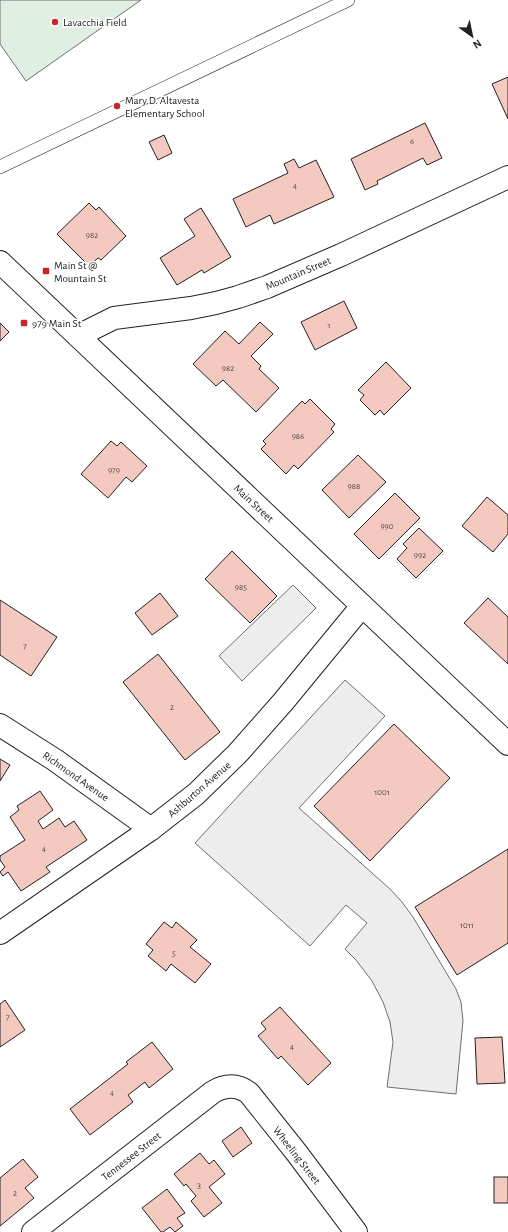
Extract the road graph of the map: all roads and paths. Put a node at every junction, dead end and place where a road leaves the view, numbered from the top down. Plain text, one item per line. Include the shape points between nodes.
1 (348, 0) edge
2 (0, 167) edge
3 (508, 177) edge
4 (0, 262) edge
5 (78, 336) junction
6 (362, 606) junction
7 (0, 725) edge
8 (508, 744) edge
9 (151, 829) junction
10 (0, 933) edge
11 (232, 1086) joint
12 (33, 1232) edge
13 (356, 1232) edge

1 - 2 lane
3 - 5 street, Mountain Street via 316,266 253,292 191,308 114,318
4 - 5 street, Main Street
5 - 6 street, Main Street
6 - 8 street, Main Street
6 - 9 street, Ashburton Avenue via 238,754 196,794
7 - 9 street, Richmond Avenue via 55,760
9 - 10 street, Ashburton Avenue
11 - 12 street, Tennessee Street via 213,1092
11 - 13 street, Wheeling Street via 249,1093

